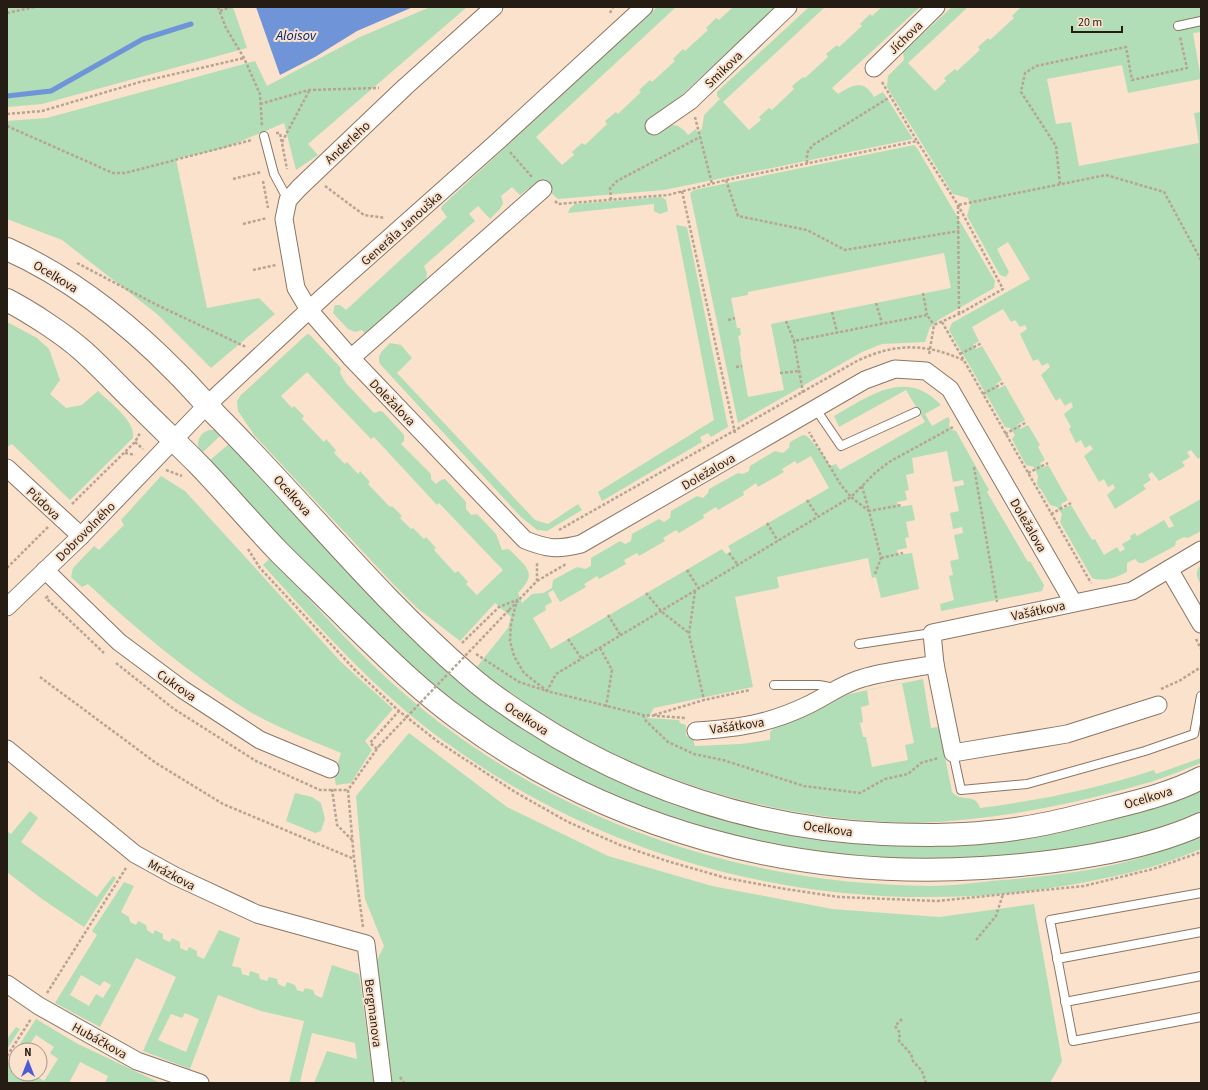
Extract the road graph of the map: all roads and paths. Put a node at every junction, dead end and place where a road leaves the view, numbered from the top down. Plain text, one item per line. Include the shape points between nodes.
1 (34, 7) edge
2 (218, 7) edge
3 (231, 7) edge
4 (494, 7) edge
5 (613, 7) edge
6 (644, 7) edge
7 (788, 7) edge
8 (936, 7) edge
9 (220, 11) junction
10 (7, 13) edge
11 (606, 17) dead end
12 (1201, 21) edge
13 (1178, 26) joint
14 (244, 58) junction
15 (874, 68) dead end
16 (405, 87) junction
17 (309, 90) junction
18 (690, 101) junction
19 (260, 104) junction
20 (7, 114) edge
21 (7, 126) edge
22 (654, 126) dead end
23 (263, 134) junction
24 (700, 137) junction
25 (917, 141) junction
26 (510, 152) dead end
27 (807, 163) junction
28 (261, 172) dead end
29 (233, 179) dead end
30 (726, 180) junction
31 (712, 184) junction
32 (1060, 184) junction
33 (324, 185) dead end
34 (542, 189) junction
35 (682, 191) junction
36 (293, 194) junction
37 (611, 200) junction
38 (958, 205) junction
39 (391, 213) dead end
40 (270, 217) dead end
41 (385, 218) junction
42 (380, 223) dead end
43 (243, 224) dead end
44 (959, 231) junction
45 (7, 249) edge
46 (1201, 260) edge
47 (76, 263) dead end
48 (280, 264) dead end
49 (253, 270) dead end
50 (923, 293) dead end
51 (7, 300) edge
52 (876, 303) dead end
53 (309, 310) junction
54 (832, 312) dead end
55 (959, 314) junction
56 (927, 315) junction
57 (735, 318) dead end
58 (728, 320) dead end
59 (786, 321) dead end
60 (942, 322) junction
61 (882, 324) junction
62 (934, 325) junction
63 (838, 332) junction
64 (794, 341) junction
65 (982, 343) dead end
66 (249, 348) dead end
67 (930, 349) junction
68 (960, 354) junction
69 (351, 358) junction
70 (963, 360) junction
71 (742, 366) dead end
72 (736, 367) dead end
73 (799, 371) junction
74 (926, 371) junction
75 (780, 373) dead end
76 (1004, 382) dead end
77 (803, 392) junction
78 (982, 394) junction
79 (207, 405) junction
80 (916, 412) dead end
81 (815, 413) junction
82 (1028, 422) dead end
83 (957, 425) dead end
84 (141, 432) dead end
85 (735, 432) junction
86 (1005, 434) junction
87 (167, 445) junction
88 (124, 453) dead end
89 (739, 453) junction
90 (974, 463) dead end
91 (1048, 463) dead end
92 (7, 468) edge
93 (161, 472) dead end
94 (1028, 473) junction
95 (185, 478) dead end
96 (862, 486) junction
97 (851, 497) junction
98 (807, 500) dead end
99 (1071, 503) dead end
100 (902, 505) dead end
101 (869, 511) junction
102 (1051, 514) junction
103 (818, 517) junction
104 (767, 523) dead end
105 (554, 533) dead end
106 (81, 536) junction
107 (778, 541) junction
108 (538, 545) junction
109 (1201, 550) edge
110 (729, 553) dead end
111 (903, 553) dead end
112 (881, 558) junction
113 (571, 561) dead end
114 (738, 565) junction
115 (1169, 569) junction
116 (45, 570) junction
117 (687, 570) dead end
118 (875, 574) dead end
119 (537, 581) junction
120 (699, 589) junction
121 (695, 591) junction
122 (646, 593) dead end
123 (1070, 596) junction
124 (517, 600) junction
125 (7, 608) edge
126 (662, 612) junction
127 (608, 615) dead end
128 (1000, 618) junction
129 (1197, 630) edge
130 (932, 633) junction
131 (689, 634) junction
132 (621, 636) junction
133 (568, 639) dead end
134 (461, 644) dead end
135 (859, 644) dead end
136 (600, 648) junction
137 (1201, 649) edge
138 (582, 659) junction
139 (935, 664) junction
140 (1201, 668) edge
141 (40, 677) dead end
142 (774, 685) dead end
143 (838, 688) junction
144 (750, 690) dead end
145 (546, 691) junction
146 (1201, 696) edge
147 (1158, 697) joint
148 (704, 700) junction
149 (606, 707) junction
150 (399, 711) dead end
151 (643, 716) junction
152 (651, 716) junction
153 (693, 724) joint
154 (7, 750) edge
155 (377, 750) junction
156 (953, 753) junction
157 (330, 769) joint
158 (1201, 778) edge
159 (1201, 824) edge
160 (352, 841) junction
161 (135, 854) junction
162 (354, 859) junction
163 (1201, 893) edge
164 (1003, 894) dead end
165 (1201, 932) edge
166 (976, 940) dead end
167 (366, 944) junction
168 (1057, 959) junction
169 (1201, 976) edge
170 (7, 984) edge
171 (1065, 1002) junction
172 (39, 1006) junction
173 (1201, 1017) edge
174 (902, 1019) dead end
175 (7, 1056) edge
176 (200, 1083) edge
177 (383, 1083) edge
178 (926, 1083) edge

1 - 10 path
2 - 9 path
3 - 9 path
4 - 16 street, Anderleho
5 - 11 path via 612,12
6 - 53 street, Generála Janouška
7 - 18 street, Smikova
8 - 15 street, Jíchova
9 - 14 path via 226,28
12 - 13 lane
13 - 32 path via 1187,68 1132,80 1126,47 1036,66 1025,73 1021,92 1056,146
14 - 19 path via 260,94
14 - 20 path via 140,82 42,111
16 - 17 path
16 - 36 street, Anderleho
17 - 19 path
17 - 36 path via 282,142
18 - 22 street, Smikova
18 - 24 path
19 - 23 path
21 - 23 path via 104,170 119,173 225,148
23 - 36 lane via 274,174
24 - 31 path
24 - 37 path via 617,180 610,188
25 - 27 path
25 - 27 path via 890,97 813,145 807,153
25 - 38 path
26 - 34 path
27 - 30 path
28 - 29 path
30 - 31 path
30 - 44 path via 738,216 807,230 845,250
31 - 35 path
32 - 38 path
32 - 46 path via 1106,176 1164,192
33 - 41 path via 364,214
34 - 37 path via 558,204
34 - 69 street
35 - 37 path via 668,195
35 - 85 path
36 - 53 street via 284,219 296,288
38 - 44 path
38 - 55 path via 1003,289
39 - 41 path
40 - 43 path
41 - 42 path
44 - 55 path
45 - 79 street, Ocelkova via 75,286 122,322
47 - 66 path
48 - 49 path
50 - 56 path
51 - 87 street via 80,348
52 - 61 path
53 - 69 street, Doležalova
53 - 79 street, Generála Janouška
54 - 63 path
55 - 60 path
56 - 61 path
56 - 62 path
57 - 58 path
59 - 64 path
60 - 62 path
60 - 68 path
61 - 63 path
62 - 67 path
63 - 64 path
64 - 73 path
65 - 68 path
67 - 70 path
67 - 74 path
67 - 77 path via 906,347 876,352 857,360
68 - 70 path
69 - 108 street, Doležalova via 525,540
70 - 78 path
71 - 72 path
73 - 75 path
73 - 77 path
74 - 81 street, Doležalova via 895,369 865,380
74 - 123 street, Doležalova via 950,389
76 - 78 path
77 - 81 path
77 - 85 path
78 - 86 path
79 - 87 street, Generála Janouška
79 - 158 street, Ocelkova via 292,494 373,585 468,676 560,739 608,765 657,786 731,810 778,821 826,829 904,835 988,833 1054,823 1159,795
80 - 81 lane via 840,446
81 - 89 street, Doležalova
81 - 97 path via 806,428
82 - 86 path
83 - 96 path via 889,462
84 - 88 path
85 - 89 path
85 - 105 path
86 - 94 path
87 - 106 street, Dobrovolného
87 - 159 street via 421,689 459,719 541,772 647,820 766,855 852,868 894,871 948,871 1046,862 1120,849 1183,832
89 - 108 street, Doležalova via 581,544 560,550
90 - 128 path
91 - 94 path
92 - 106 street, Půdova
93 - 95 path via 164,469
94 - 102 path
96 - 97 path
96 - 101 path
97 - 101 path
97 - 103 path
98 - 103 path
99 - 102 path
100 - 101 path
101 - 112 path
102 - 123 path via 1092,584
103 - 107 path
104 - 107 path
106 - 116 street, Dobrovolného
107 - 114 path
108 - 119 path
109 - 115 street, Vašátkova
110 - 114 path
111 - 112 path
112 - 118 path
113 - 119 path
114 - 120 path
115 - 123 street, Vašátkova via 1132,591
115 - 129 street
116 - 125 street, Dobrovolného
116 - 157 street, Cukrova via 119,642 182,689 260,740
117 - 120 path
119 - 124 path
120 - 121 path
121 - 126 path
121 - 131 path
122 - 126 path
123 - 128 street, Vašátkova
124 - 134 path via 499,606
124 - 145 path via 510,640 514,656 524,672
124 - 155 path, bridge
126 - 131 path
126 - 132 path
127 - 132 path
128 - 130 street, Vašátkova
129 - 137 path
130 - 135 lane
130 - 139 street
131 - 148 path
132 - 136 path
133 - 138 path
136 - 138 path
136 - 149 path via 612,670
138 - 145 path via 556,674
139 - 143 street, Vašátkova via 862,678
139 - 156 street
140 - 147 path
141 - 162 path via 156,763 223,804
142 - 143 lane via 819,685
143 - 153 street, Vašátkova via 809,705 776,719 741,728
144 - 148 path
145 - 149 path
146 - 156 lane via 1194,734 1027,784 961,790
147 - 156 street via 1067,734
148 - 152 path
149 - 151 path
150 - 155 path via 370,743
151 - 152 path
151 - 156 path via 668,742 694,754 723,760 804,786 860,793 885,779 908,774 921,763
152 - 153 path
154 - 161 street, Mrázkova
155 - 160 path via 348,790
157 - 160 path via 337,825
160 - 162 path
161 - 167 street, Mrázkova via 188,883 257,914
161 - 172 path
162 - 167 path
163 - 168 lane via 1050,920
164 - 166 path via 996,916
165 - 168 lane
167 - 177 street, Bergmanova
168 - 171 lane
169 - 171 lane
170 - 172 street, Hubáčkova
171 - 173 lane via 1073,1041
172 - 175 path
172 - 176 street, Hubáčkova via 137,1061
174 - 178 path via 895,1026 900,1033 899,1041 922,1071

